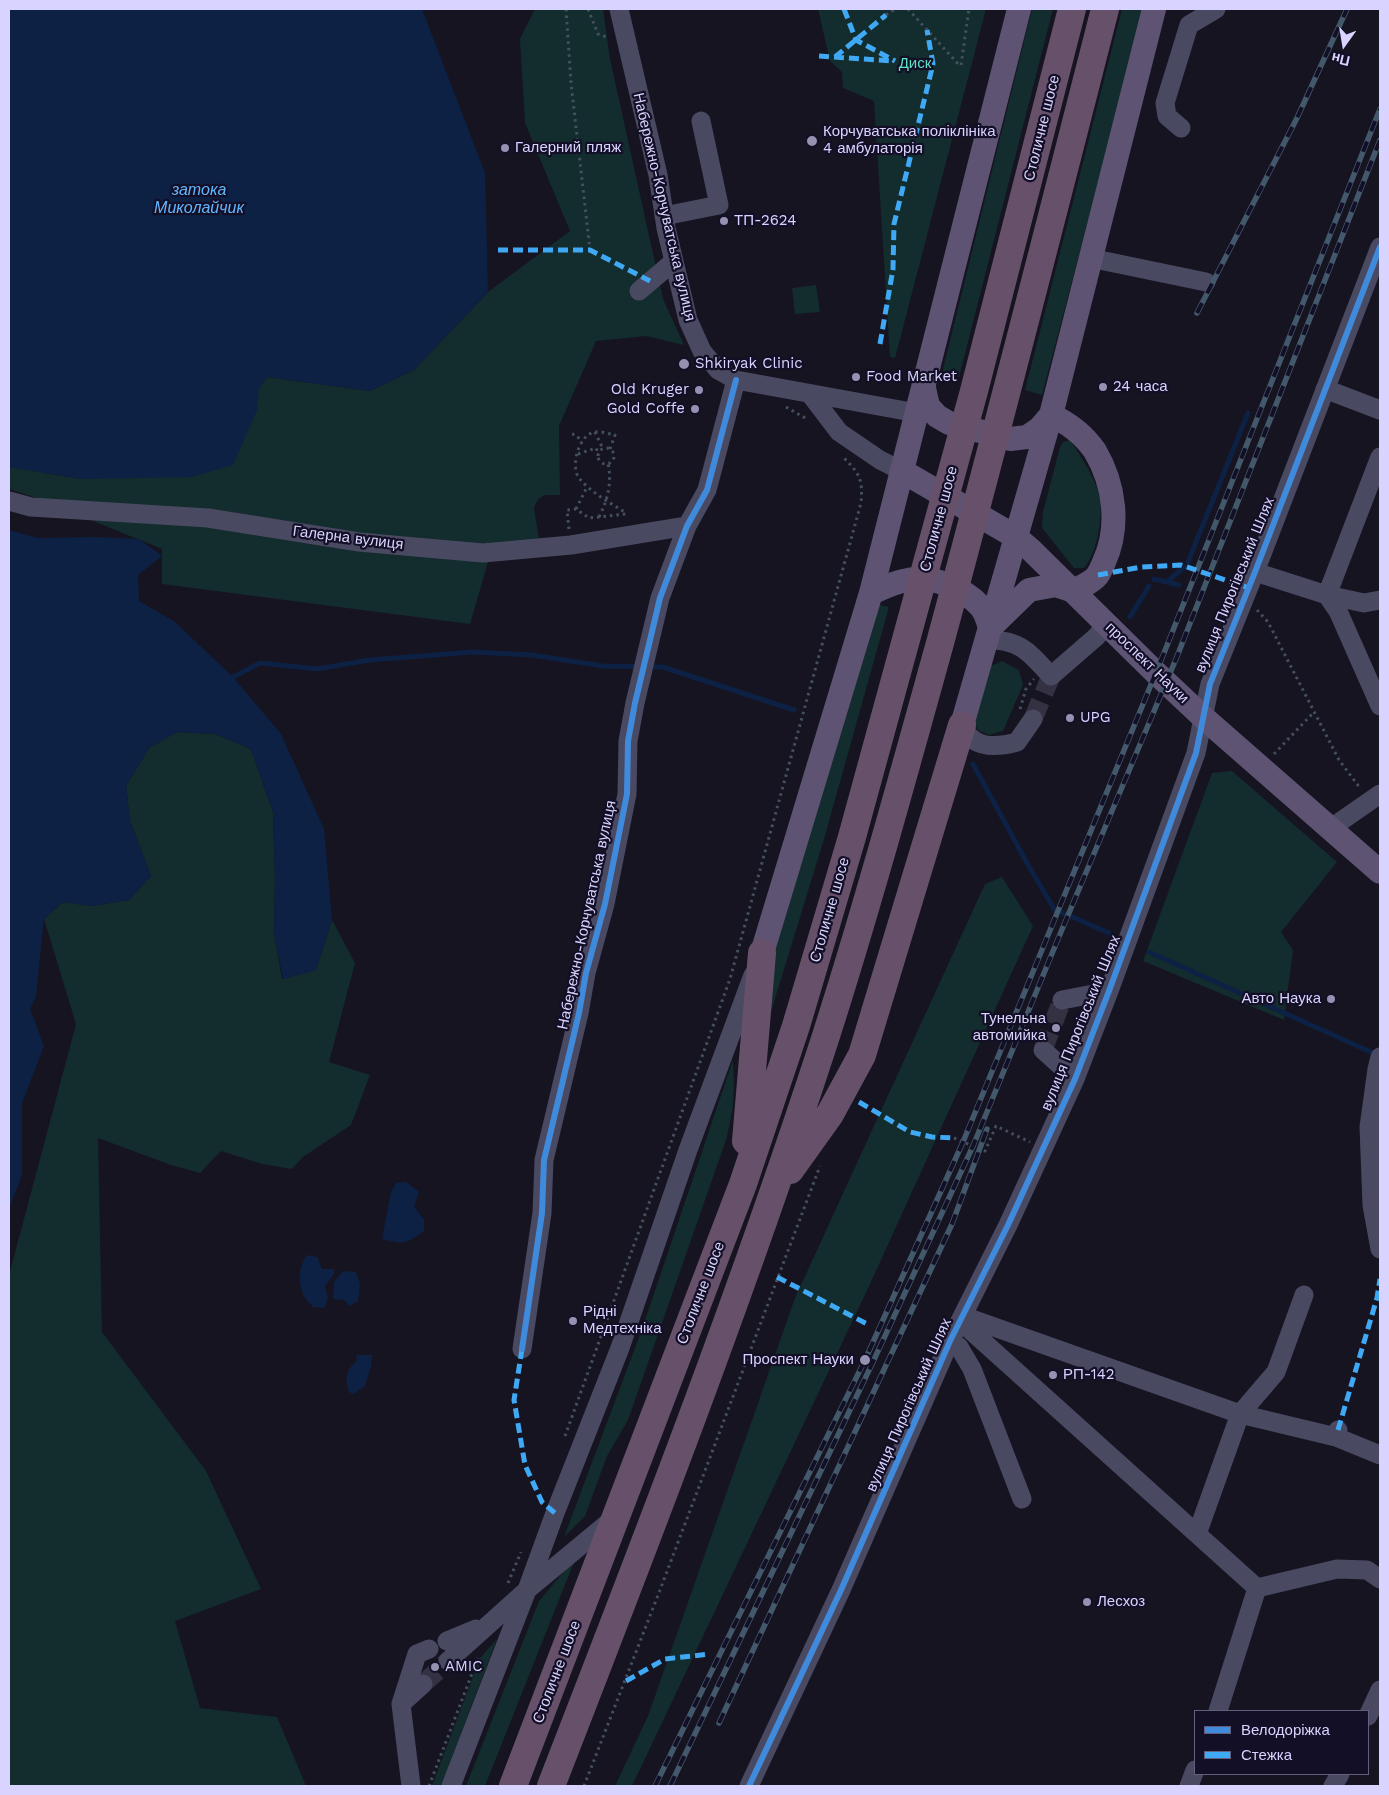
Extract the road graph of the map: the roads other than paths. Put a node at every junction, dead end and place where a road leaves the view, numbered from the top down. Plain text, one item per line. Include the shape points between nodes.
1 (619, 9) edge
2 (1019, 9) edge
3 (1072, 9) edge
4 (1105, 9) edge
5 (1154, 9) edge
6 (1216, 9) edge
7 (701, 121) dead end
8 (1181, 128) dead end
9 (664, 216) junction
10 (1380, 247) edge
11 (1090, 258) junction
12 (674, 262) junction
13 (1206, 282) dead end
14 (639, 291) dead end
15 (736, 380) junction
16 (924, 388) junction
17 (1325, 389) junction
18 (810, 394) junction
19 (1380, 410) edge
20 (917, 413) junction
21 (1051, 415) junction
22 (1380, 457) edge
23 (902, 471) junction
24 (9, 501) edge
25 (687, 526) junction
26 (1016, 538) junction
27 (1255, 572) junction
28 (1074, 591) junction
29 (871, 593) junction
30 (1327, 596) junction
31 (1372, 602) edge
32 (1380, 617) edge
33 (1107, 624) junction
34 (988, 634) junction
35 (1380, 706) edge
36 (1026, 716) tunnel mouth
37 (1204, 718) junction
38 (962, 725) junction
39 (1371, 792) edge
40 (1331, 828) junction
41 (1380, 872) edge
42 (762, 953) junction
43 (1109, 990) junction
44 (1062, 1000) dead end
45 (1043, 1050) dead end
46 (1380, 1057) edge
47 (1075, 1079) junction
48 (1375, 1131) edge
49 (743, 1184) junction
50 (774, 1194) junction
51 (1380, 1249) edge
52 (1304, 1295) dead end
53 (963, 1316) junction
54 (950, 1341) junction
55 (522, 1349) dead end
56 (1240, 1414) junction
57 (1380, 1455) edge
58 (1022, 1499) dead end
59 (618, 1514) junction
60 (1197, 1534) junction
61 (1380, 1579) edge
62 (1257, 1588) junction
63 (527, 1590) junction
64 (489, 1624) junction
65 (447, 1641) tunnel mouth
66 (429, 1649) dead end
67 (448, 1661) tunnel mouth
68 (423, 1684) tunnel mouth
69 (1380, 1690) edge
70 (401, 1704) junction
71 (1218, 1710) edge
72 (1369, 1714) edge
73 (1194, 1773) edge
74 (411, 1786) edge
75 (451, 1786) edge
76 (513, 1786) edge
77 (551, 1786) edge
78 (749, 1786) edge
79 (1189, 1786) edge

1 - 9 street, Набережно-Корчуватська вулиця via 658,175
2 - 16 main road
3 - 49 highway, Столичне шосе via 974,391 852,837 796,1026
4 - 50 highway, Столичне шосе via 1006,399 884,846
5 - 11 main road
6 - 8 street via 1189,25 1165,104 1167,116
7 - 9 street via 719,205
9 - 12 street, Набережно-Корчуватська вулиця
10 - 17 street, вулиця Пирогівський Шлях
11 - 13 street
11 - 21 main road
12 - 14 street
12 - 15 street, Набережно-Корчуватська вулиця via 688,320 702,350 718,370
15 - 18 street
15 - 25 street, Набережно-Корчуватська вулиця via 707,490
16 - 20 main road
16 - 21 main road via 928,406 937,416 949,423 1010,439 1027,437
17 - 19 street
17 - 27 street, вулиця Пирогівський Шлях
18 - 20 street
18 - 23 street via 839,432
20 - 23 main road
21 - 26 main road
21 - 28 main road via 1066,422 1095,451 1112,499 1115,522 1111,547 1098,575
22 - 30 street
23 - 26 main road, проспект Науки
23 - 29 main road
24 - 25 street, Галерна вулиця via 31,507 208,518 359,542 483,553 571,545
25 - 55 street, Набережно-Корчуватська вулиця via 660,598 628,741 627,794 607,895 586,972 544,1160 542,1213
26 - 28 main road, проспект Науки
26 - 34 main road
27 - 30 street
27 - 37 street, вулиця Пирогівський Шлях via 1210,684
28 - 33 main road, проспект Науки
28 - 34 main road via 1056,585 1028,590
29 - 34 main road via 904,580 932,580 947,585 972,598 982,609
29 - 42 main road
30 - 31 street
30 - 35 street via 1338,611
31 - 32 street
33 - 34 street via 1096,637 1047,672 1034,656 1020,646
33 - 37 main road, проспект Науки
34 - 38 main road
36 - 38 street via 1017,742 1004,745 976,742 966,734
37 - 40 main road, проспект Науки
37 - 43 street, вулиця Пирогівський Шлях via 1196,753
38 - 50 highway via 862,1055 830,1114
39 - 40 street
40 - 41 main road, проспект Науки
42 - 49 highway
42 - 63 street via 688,1150 620,1348
43 - 44 street
43 - 47 street, вулиця Пирогівський Шлях
45 - 47 street
46 - 48 street via 1376,1070
47 - 53 street, вулиця Пирогівський Шлях
48 - 51 street via 1372,1205
49 - 59 highway, Столичне шосе
50 - 77 highway, Столичне шосе via 636,1569
52 - 56 street via 1276,1372
53 - 54 street, вулиця Пирогівський Шлях
53 - 56 street
53 - 60 street via 968,1328
54 - 58 street via 959,1347 972,1369
54 - 78 street, вулиця Пирогівський Шлях via 841,1590
56 - 57 street via 1337,1434
56 - 60 street
59 - 63 street
59 - 76 highway, Столичне шосе
60 - 62 street
61 - 62 street via 1367,1570 1336,1569
62 - 71 street
63 - 64 street
63 - 75 street
64 - 65 street
64 - 67 street
66 - 70 street via 417,1654
68 - 70 street
69 - 72 street
70 - 74 street
73 - 79 street

